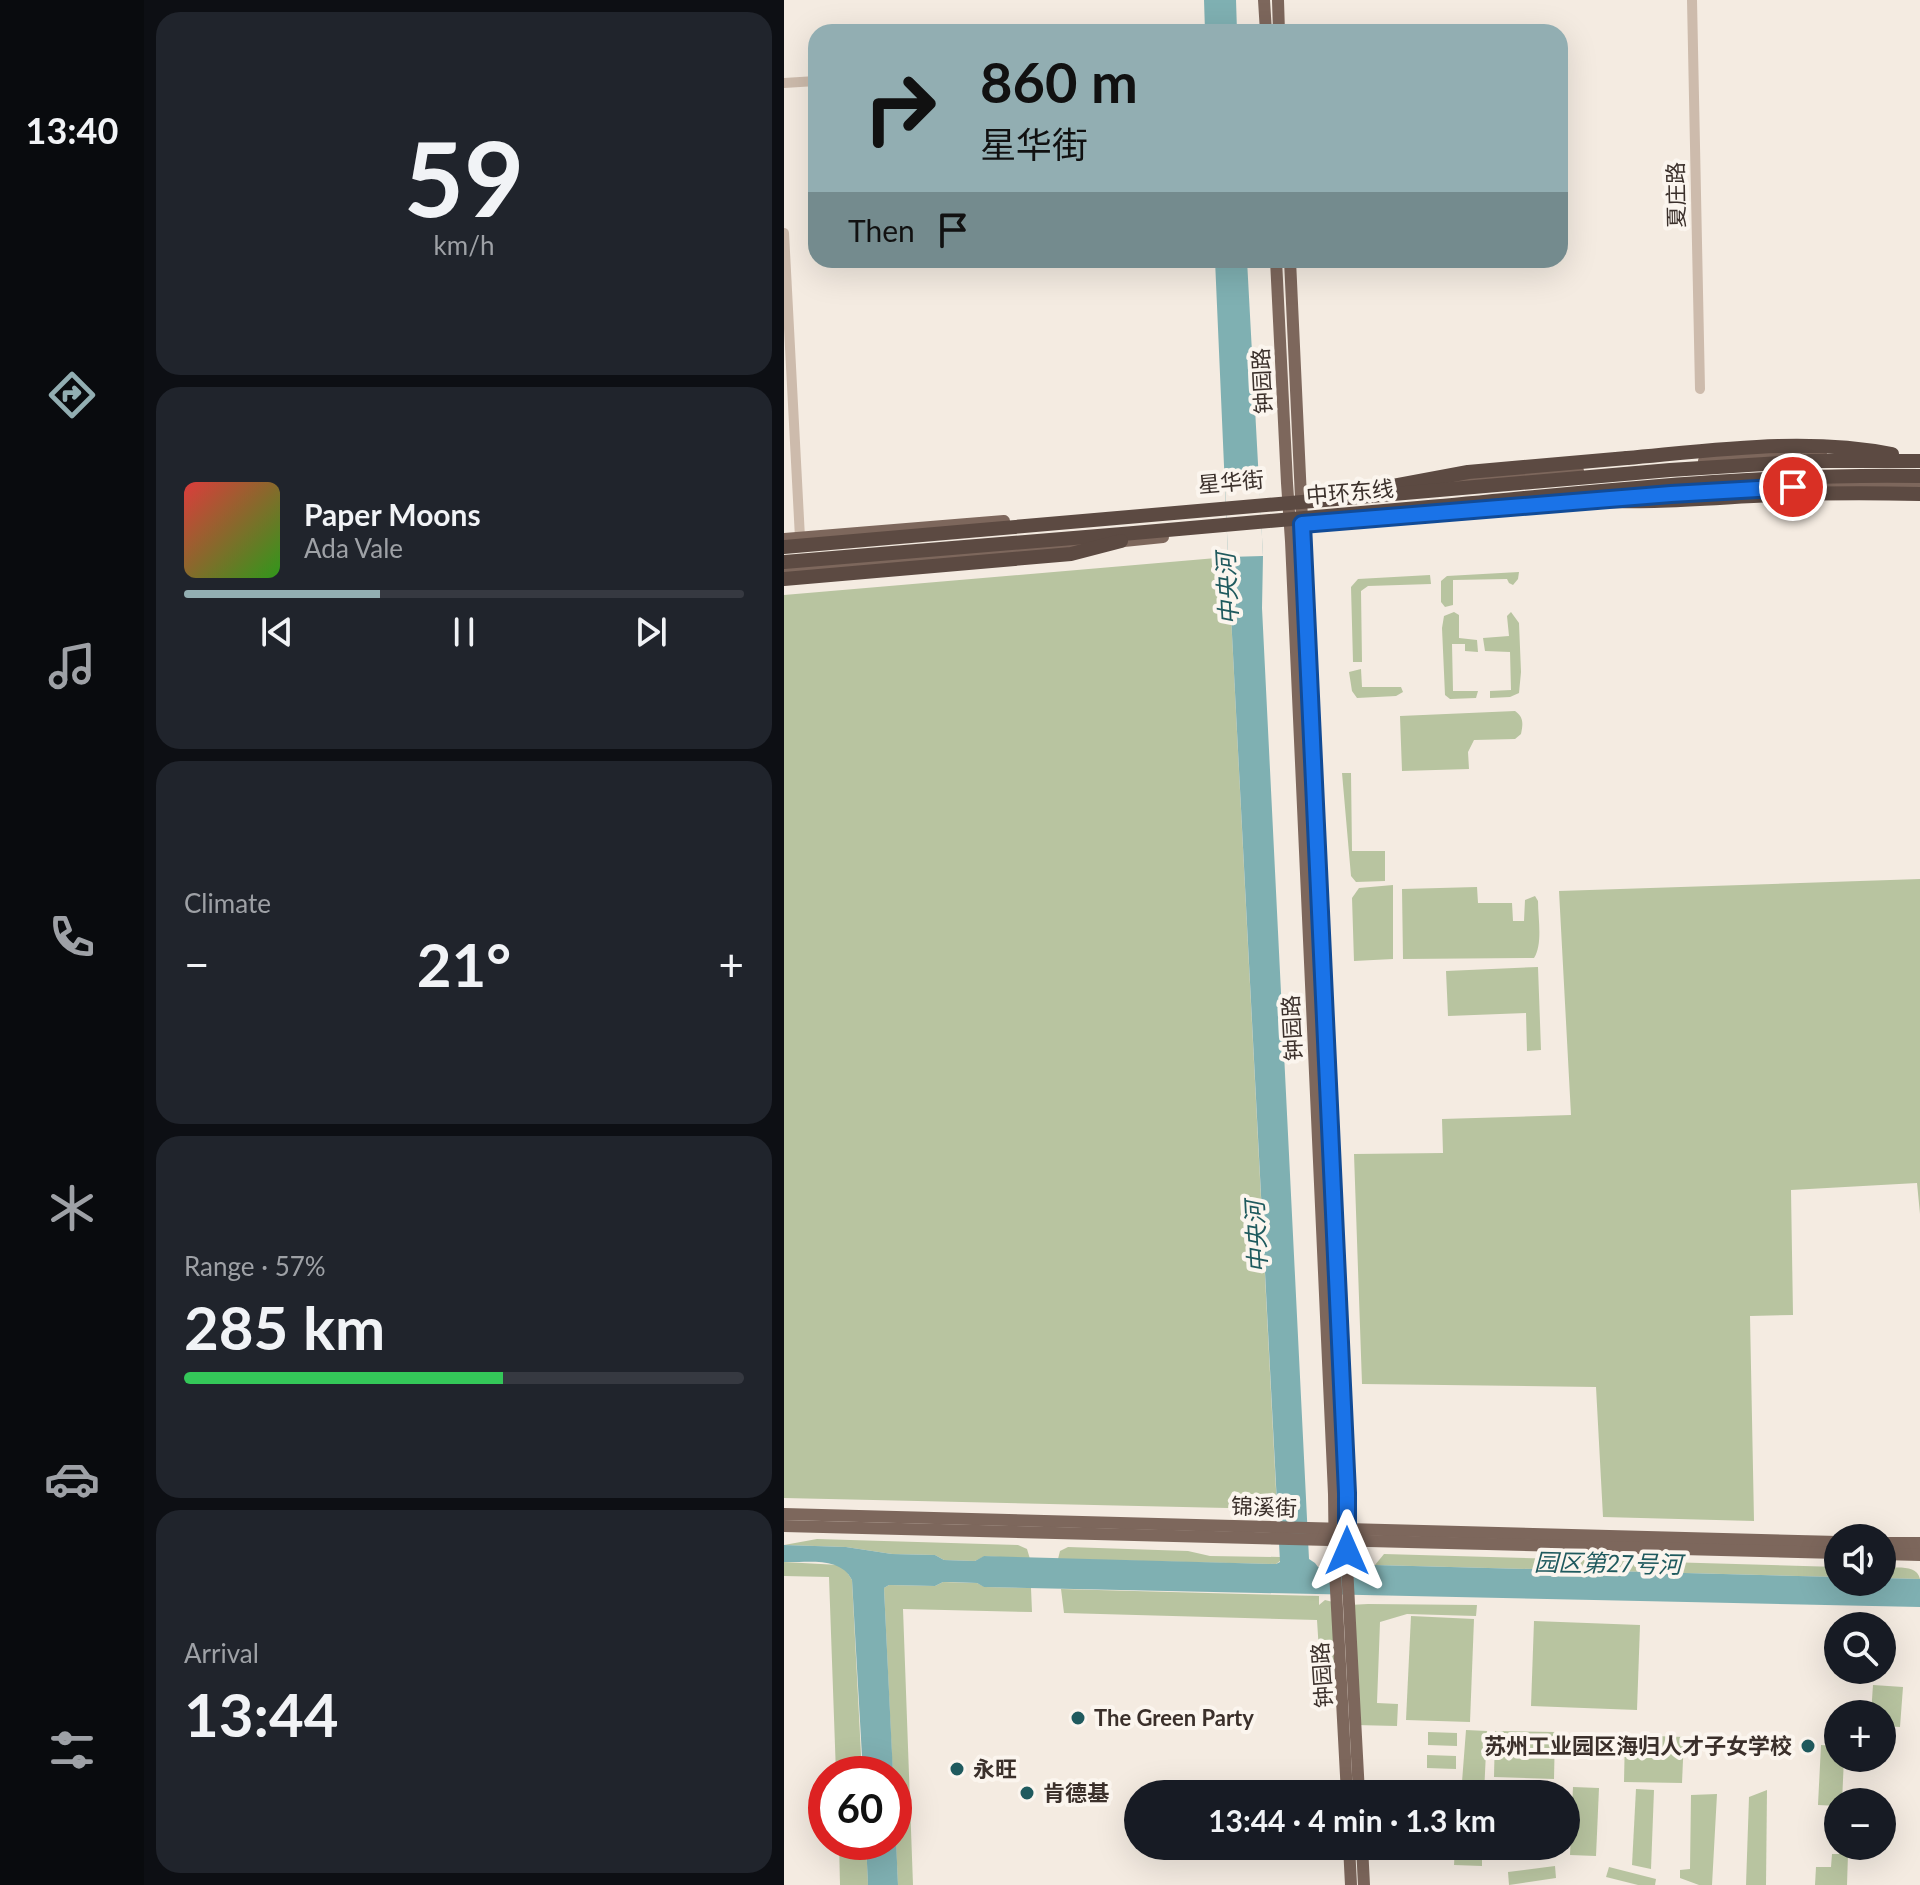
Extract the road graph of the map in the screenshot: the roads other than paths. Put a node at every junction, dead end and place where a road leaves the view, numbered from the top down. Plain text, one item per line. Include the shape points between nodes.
1 (1264, 0) edge
2 (1278, 0) edge
3 (1692, 0) edge
4 (1266, 24) edge
5 (1279, 24) edge
6 (808, 82) edge
7 (784, 83) edge
8 (784, 233) edge
9 (1277, 268) edge
10 (1290, 268) edge
11 (1700, 389) dead end
12 (1920, 458) edge
13 (1920, 476) edge
14 (1393, 486) junction
15 (1920, 487) edge
16 (1920, 494) edge
17 (1294, 496) junction
18 (1533, 497) junction
19 (1296, 524) junction
20 (1164, 531) junction
21 (800, 538) junction
22 (784, 539) edge
23 (784, 547) edge
24 (784, 562) edge
25 (784, 570) edge
26 (784, 579) edge
27 (784, 1514) edge
28 (784, 1526) edge
29 (1277, 1533) junction
30 (1341, 1535) junction
31 (1824, 1542) edge
32 (1896, 1543) edge
33 (1920, 1543) edge
34 (1824, 1552) edge
35 (1896, 1554) edge
36 (1920, 1555) edge
37 (1343, 1600) junction
38 (1347, 1780) edge
39 (1358, 1780) edge
40 (1350, 1860) edge
41 (1363, 1860) edge
42 (1351, 1885) edge
43 (1364, 1885) edge

1 - 4 main road
2 - 5 main road
3 - 11 street, 夏庄路
6 - 7 street
8 - 21 street
9 - 17 main road, 钟园路
10 - 17 main road, 钟园路
12 - 14 main road, 星华街 via 1811,453
12 - 14 highway, bridge via 1862,448 1739,448 1468,472
12 - 23 highway, 中环东线, bridge via 1685,469
13 - 18 highway, 中环东线, bridge via 1772,478
14 - 17 main road, 星华街
15 - 19 main road via 1759,489
16 - 18 highway, bridge via 1612,502
17 - 19 main road, 钟园路
17 - 21 main road, 星华街
18 - 20 highway, 中环东线, bridge
19 - 25 main road, bridge
19 - 30 main road, 钟园路
20 - 24 highway, 中环东线, bridge
20 - 26 highway, bridge via 1071,554
21 - 22 main road, 星华街
27 - 29 main road, 锦溪街
28 - 29 main road, 锦溪街
29 - 30 main road, 锦溪街
30 - 31 main road, 锦溪街
30 - 34 main road, 锦溪街
30 - 37 main road, 钟园路
32 - 33 main road
35 - 36 main road
37 - 38 main road, 钟园路
37 - 39 main road, 钟园路
40 - 42 main road
41 - 43 main road

